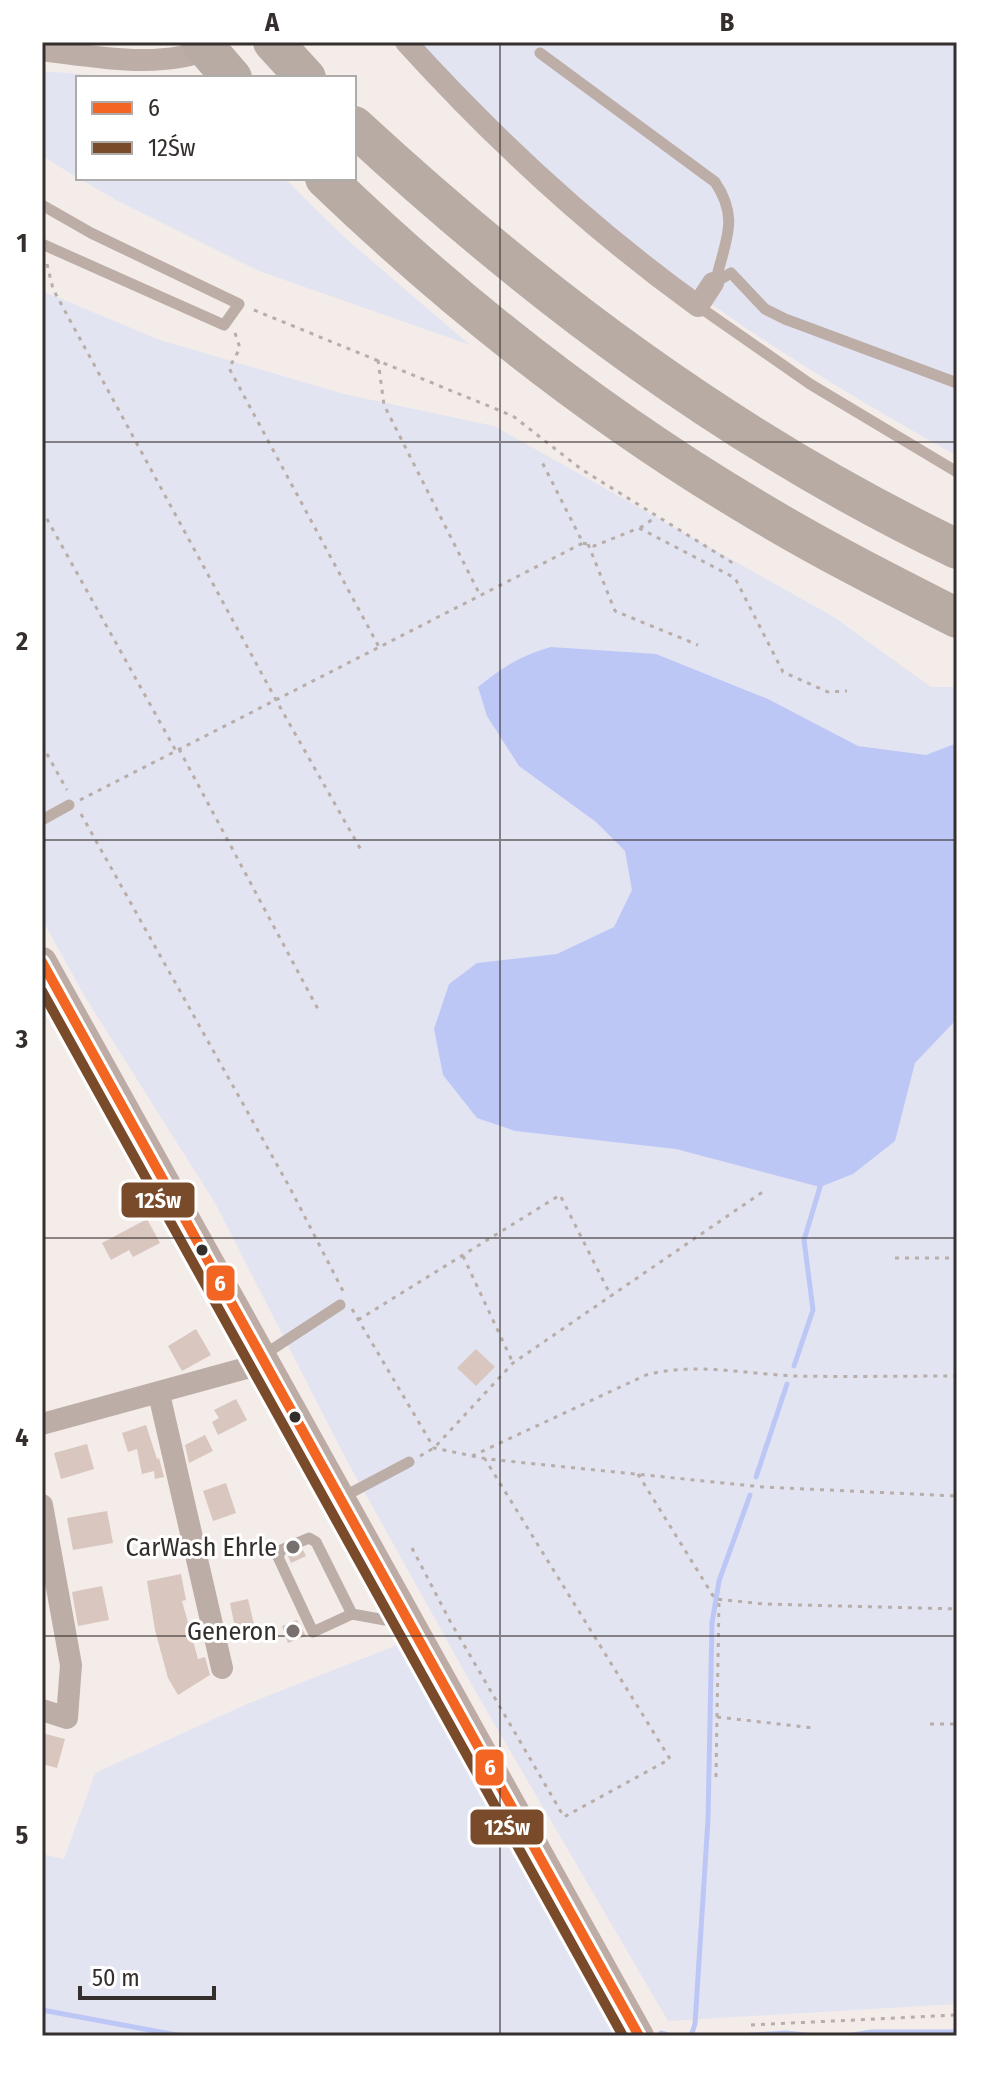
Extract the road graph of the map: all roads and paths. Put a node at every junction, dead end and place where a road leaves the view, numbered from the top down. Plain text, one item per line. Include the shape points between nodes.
1 (201, 42) edge
2 (225, 42) edge
3 (406, 42) edge
4 (42, 50) edge
5 (540, 53) dead end
6 (230, 76) edge
7 (356, 128) edge
8 (327, 180) edge
9 (42, 205) edge
10 (43, 244) edge
11 (714, 281) junction
12 (239, 304) junction
13 (698, 306) junction
14 (224, 325) junction
15 (378, 360) junction
16 (957, 383) edge
17 (542, 462) dead end
18 (957, 472) edge
19 (42, 510) edge
20 (657, 517) junction
21 (640, 528) junction
22 (585, 544) junction
23 (957, 549) edge
24 (736, 565) dead end
25 (480, 595) junction
26 (957, 618) edge
27 (698, 645) dead end
28 (379, 647) junction
29 (847, 691) dead end
30 (276, 700) junction
31 (42, 745) edge
32 (177, 750) junction
33 (72, 804) junction
34 (42, 820) edge
35 (361, 850) dead end
36 (42, 962) edge
37 (320, 1013) dead end
38 (764, 1191) dead end
39 (463, 1256) junction
40 (895, 1258) dead end
41 (957, 1258) edge
42 (611, 1296) junction
43 (340, 1305) dead end
44 (358, 1320) junction
45 (263, 1360) junction
46 (513, 1363) junction
47 (957, 1376) edge
48 (159, 1394) junction
49 (42, 1424) edge
50 (434, 1448) junction
51 (472, 1456) junction
52 (485, 1459) junction
53 (409, 1462) dead end
54 (638, 1474) junction
55 (957, 1496) edge
56 (340, 1499) junction
57 (42, 1505) edge
58 (412, 1548) dead end
59 (719, 1599) junction
60 (957, 1609) edge
61 (352, 1614) junction
62 (385, 1620) dead end
63 (222, 1668) dead end
64 (42, 1710) edge
65 (717, 1717) junction
66 (930, 1724) dead end
67 (957, 1724) edge
68 (814, 1728) dead end
69 (716, 1777) dead end
70 (957, 2015) edge
71 (751, 2025) dead end
72 (639, 2036) edge

1 - 6 highway, bridge
2 - 4 street via 177,59
3 - 13 street via 471,114 591,225
5 - 11 lane via 715,182 731,220
7 - 23 highway via 484,242 674,386 779,454
8 - 26 highway via 524,353 645,438 752,508
9 - 12 lane
10 - 14 lane
10 - 30 path via 53,289
11 - 13 street
11 - 16 lane via 731,273 765,309 785,319
12 - 14 lane
12 - 15 path
13 - 18 lane via 810,384
14 - 28 path via 238,334 240,348 229,368
15 - 20 path via 513,416 581,469
15 - 25 path via 384,405
17 - 22 path
19 - 32 path
20 - 21 path
20 - 24 path
21 - 22 path via 594,546
21 - 29 path via 735,578 783,672 828,692
22 - 25 path
22 - 27 path via 615,611
25 - 28 path
28 - 30 path
30 - 32 path
30 - 35 path
31 - 33 path
32 - 33 path
32 - 37 path
33 - 34 lane
33 - 44 path via 290,1188
36 - 45 main road
38 - 42 path
39 - 42 path via 560,1195
39 - 44 path
39 - 46 path
40 - 41 path
42 - 46 path
43 - 45 lane
44 - 50 path
45 - 48 street
45 - 56 main road
46 - 50 path
47 - 51 path via 659,1372
48 - 49 street
48 - 63 street
50 - 51 path
51 - 52 path
52 - 54 path
52 - 58 path via 670,1759 564,1817
53 - 56 lane
54 - 55 path via 763,1487
54 - 59 path
56 - 72 main road
57 - 64 street via 71,1665 67,1718
59 - 60 path
59 - 65 path
61 - 61 lane via 316,1542 309,1538 281,1550 278,1557 313,1632
61 - 62 lane
65 - 68 path
65 - 69 path
66 - 67 path
70 - 71 path

